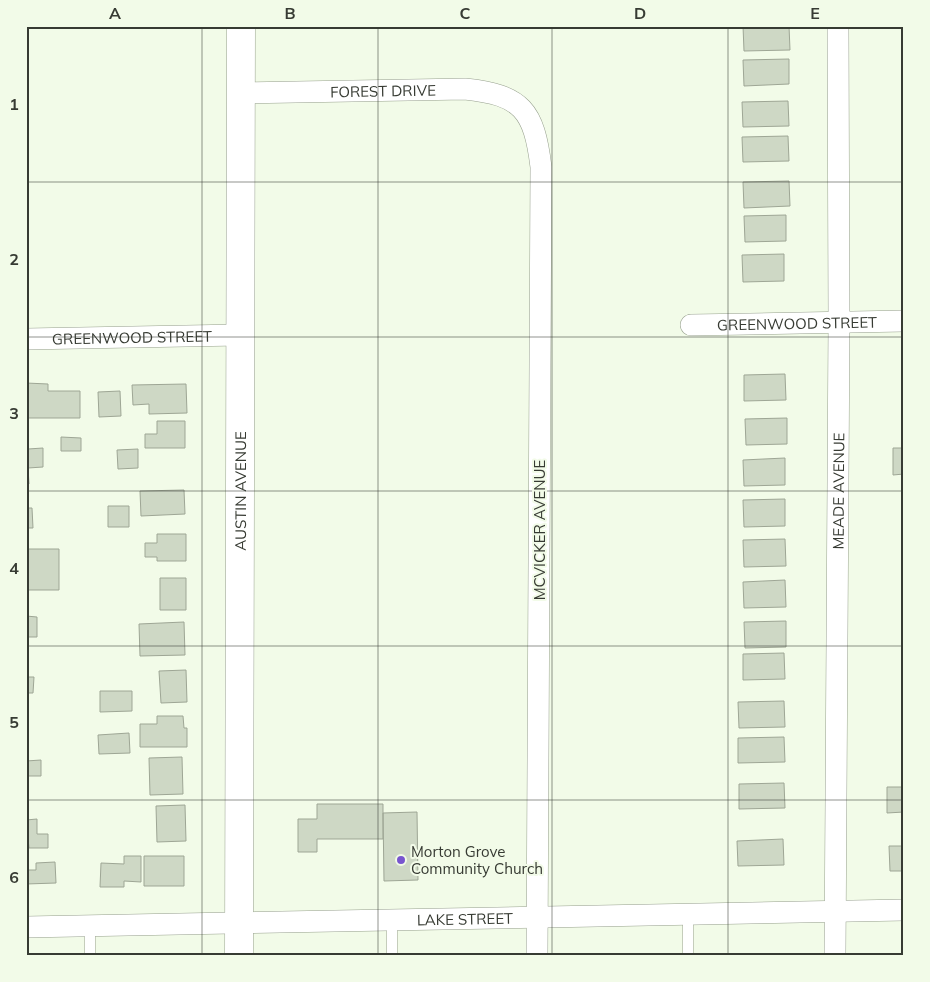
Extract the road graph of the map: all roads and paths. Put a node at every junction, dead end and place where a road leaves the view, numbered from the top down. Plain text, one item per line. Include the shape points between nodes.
1 (240, 26) edge
2 (838, 26) edge
3 (241, 93) junction
4 (522, 109) joint
5 (904, 321) edge
6 (839, 322) junction
7 (691, 325) dead end
8 (239, 336) junction
9 (26, 339) edge
10 (904, 910) edge
11 (835, 912) junction
12 (688, 914) junction
13 (537, 917) junction
14 (392, 920) junction
15 (238, 923) junction
16 (90, 926) junction
17 (26, 927) edge
18 (90, 956) edge
19 (239, 956) edge
20 (392, 956) edge
21 (537, 956) edge
22 (688, 956) edge
23 (835, 956) edge

1 - 3 street, AUSTIN AVENUE
2 - 6 street, MEADE AVENUE
3 - 4 street, FOREST DRIVE via 465,89 508,97
3 - 8 street, AUSTIN AVENUE
4 - 13 street, MCVICKER AVENUE via 533,125 541,167
5 - 6 street, GREENWOOD STREET
6 - 7 street, GREENWOOD STREET
6 - 11 street, MEADE AVENUE
8 - 9 street, GREENWOOD STREET
8 - 15 street, AUSTIN AVENUE
10 - 11 street, LAKE STREET
11 - 12 street, LAKE STREET
11 - 23 street, MEADE AVENUE
12 - 13 street, LAKE STREET
12 - 22 lane
13 - 14 street, LAKE STREET
13 - 21 street, MCVICKER AVENUE
14 - 15 street, LAKE STREET
14 - 20 lane
15 - 16 street, LAKE STREET
15 - 19 street, AUSTIN AVENUE
16 - 17 street, LAKE STREET
16 - 18 lane

